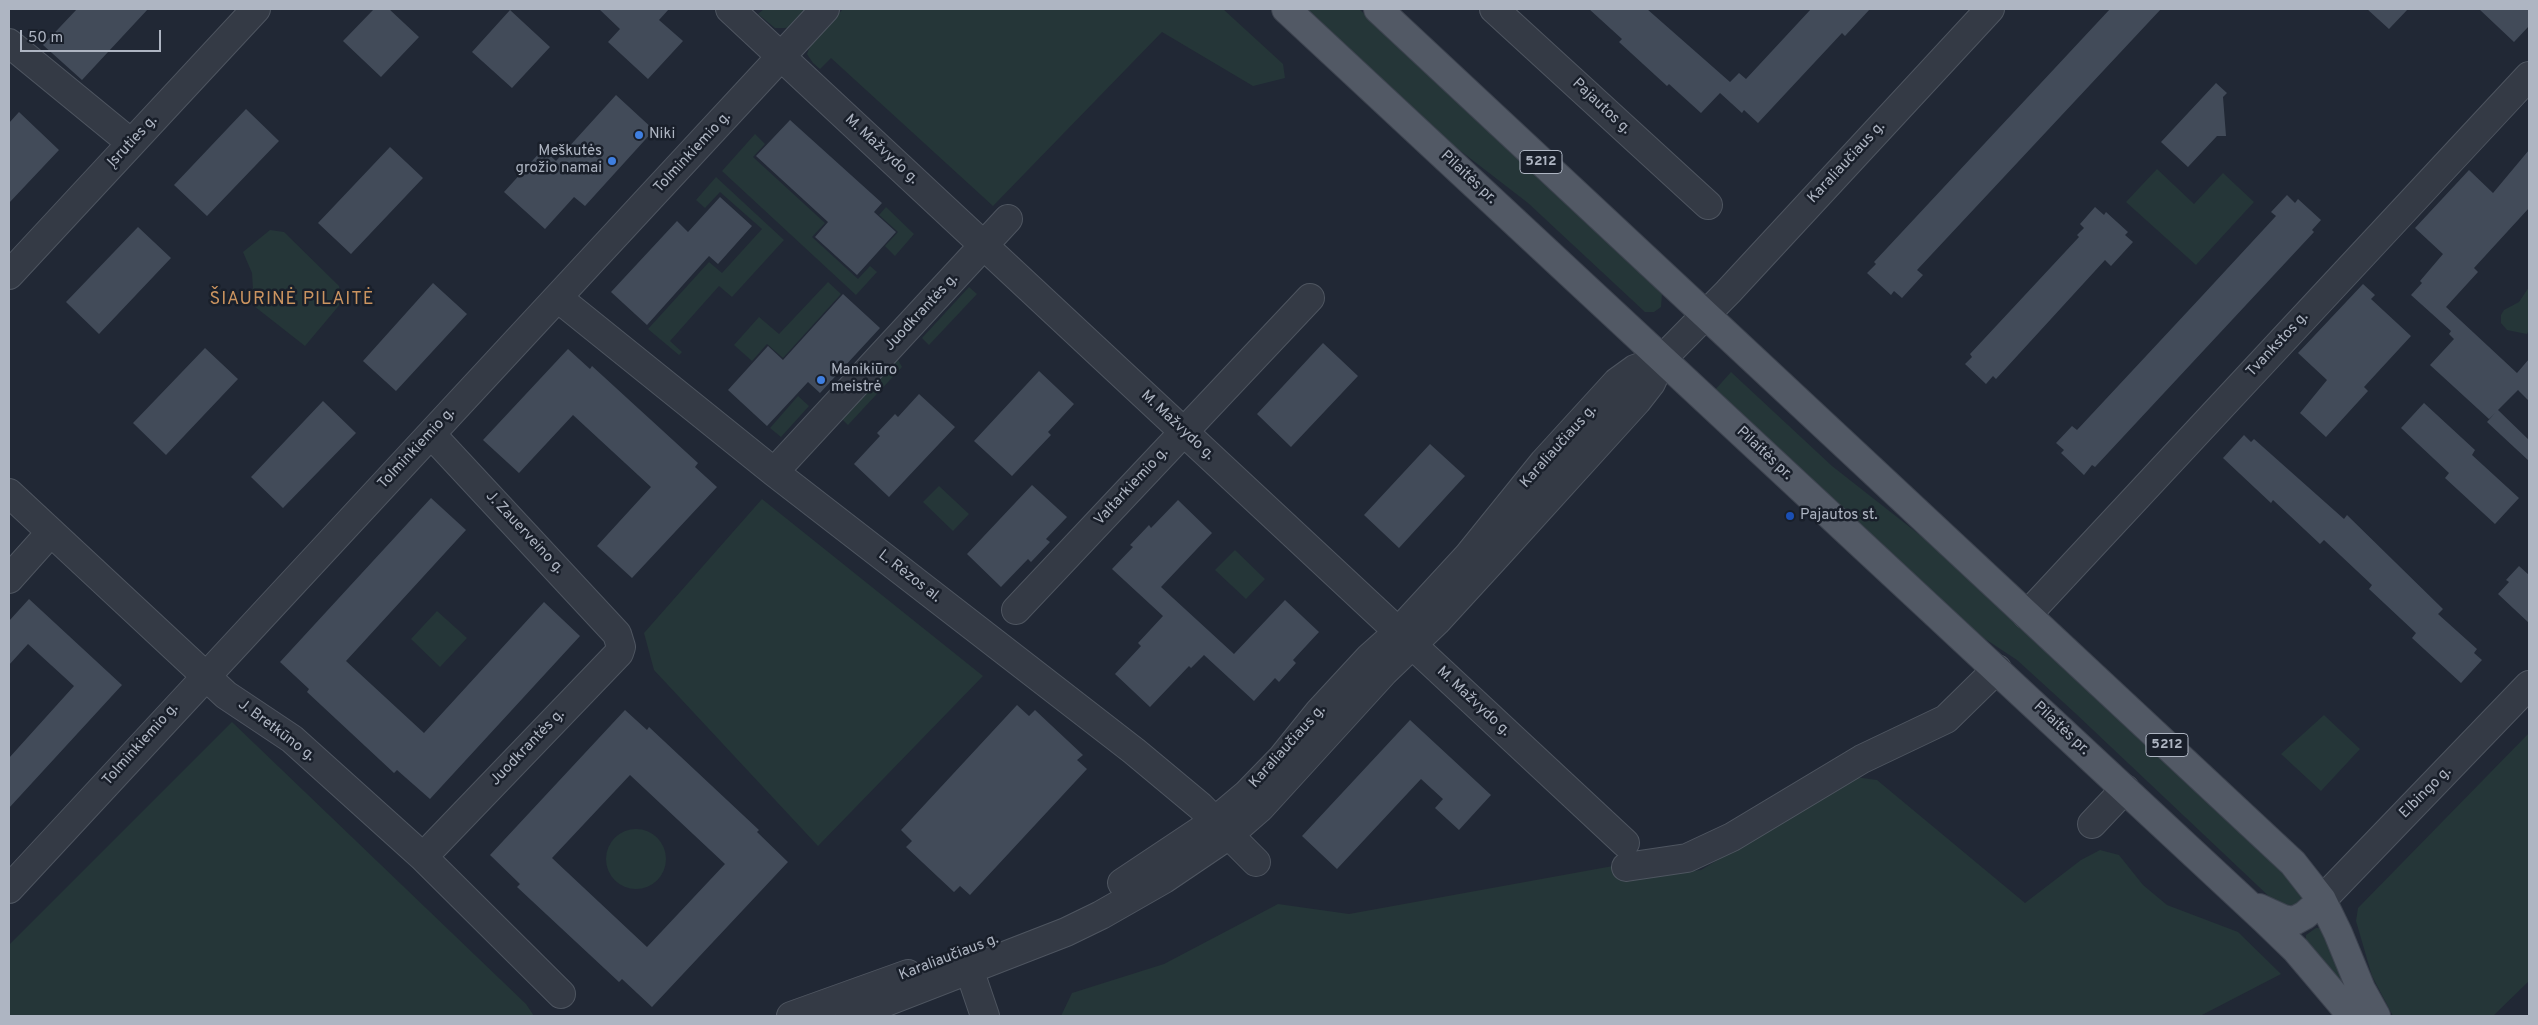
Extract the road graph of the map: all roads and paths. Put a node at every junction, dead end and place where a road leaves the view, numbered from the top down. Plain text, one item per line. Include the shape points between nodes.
1 (730, 9) edge
2 (825, 9) edge
3 (1286, 9) edge
4 (1378, 9) edge
5 (1494, 9) edge
6 (1990, 9) edge
7 (252, 10) edge
8 (9, 43) edge
9 (781, 56) junction
10 (2529, 76) edge
11 (131, 143) junction
12 (1708, 204) dead end
13 (1008, 220) dead end
14 (984, 246) junction
15 (9, 275) edge
16 (558, 298) junction
17 (1310, 298) dead end
18 (1704, 315) junction
19 (1662, 359) junction
20 (1184, 432) junction
21 (431, 434) junction
22 (774, 472) junction
23 (9, 493) edge
24 (51, 532) junction
25 (9, 579) edge
26 (1016, 610) dead end
27 (2027, 615) junction
28 (617, 634) joint
29 (1405, 638) junction
30 (1997, 669) junction
31 (205, 676) junction
32 (2529, 685) edge
33 (2125, 789) junction
34 (2092, 824) dead end
35 (1222, 828) junction
36 (423, 857) junction
37 (1256, 862) dead end
38 (9, 888) edge
39 (2242, 898) junction
40 (2322, 900) junction
41 (970, 969) junction
42 (561, 994) dead end
43 (791, 1016) edge
44 (850, 1016) edge
45 (985, 1016) edge
46 (2352, 1016) edge
47 (2376, 1016) edge

1 - 9 street, M. Mažvydo g.
2 - 9 street, Tolminkiemio g.
3 - 19 main road, Pilaitės pr.
4 - 18 main road, 5212
5 - 12 street, Pajautos g.
6 - 18 street, Karaliaučiaus g.
7 - 11 street, Įsruties g.
8 - 11 street
9 - 14 street, M. Mažvydo g.
9 - 16 street, Tolminkiemio g.
10 - 27 street, Tvankstos g.
11 - 15 street, Įsruties g.
13 - 14 street, Juodkrantės g.
14 - 20 street, M. Mažvydo g.
14 - 22 street, Juodkrantės g.
16 - 21 street, Tolminkiemio g.
16 - 22 street, L. Rėzos al.
17 - 20 street, Valtarkiemio g.
18 - 19 street, Karaliaučiaus g.
18 - 27 main road, 5212
19 - 29 street, Karaliaučiaus g. via 1651,383 1637,401
19 - 30 main road, Pilaitės pr.
20 - 26 street, Valtarkiemio g.
20 - 29 street, M. Mažvydo g.
21 - 28 street, J. Zauerveino g.
21 - 31 street, Tolminkiemio g.
22 - 35 street, L. Rėzos al. via 1134,751
23 - 24 street, J. Bretkūno g.
24 - 25 street
24 - 31 street, J. Bretkūno g.
27 - 40 main road, 5212 via 2293,863
28 - 36 street, Juodkrantės g. via 621,647 619,652
29 - 30 street, M. Mažvydo g. via 1625,855 1687,858 1732,837 1862,759 1946,719
29 - 35 street, Karaliaučiaus g. via 1369,658 1319,712
30 - 33 main road, Pilaitės pr.
31 - 36 street, J. Bretkūno g. via 226,695 292,739
31 - 38 street, Tolminkiemio g.
32 - 40 street, Elbingo g.
33 - 34 street
33 - 39 main road, Pilaitės pr.
35 - 37 street, L. Rėzos al.
35 - 41 street, Karaliaučiaus g. via 1164,879 1101,915
35 - 43 street, Karaliaučiaus g. via 1068,912
36 - 42 street, J. Bretkūno g.
39 - 40 main road, Pilaitės pr. via 2267,913 2294,921
39 - 46 main road, Pilaitės pr. via 2296,950
40 - 47 main road, 5212
41 - 44 street, Karaliaučiaus g.
41 - 45 street

